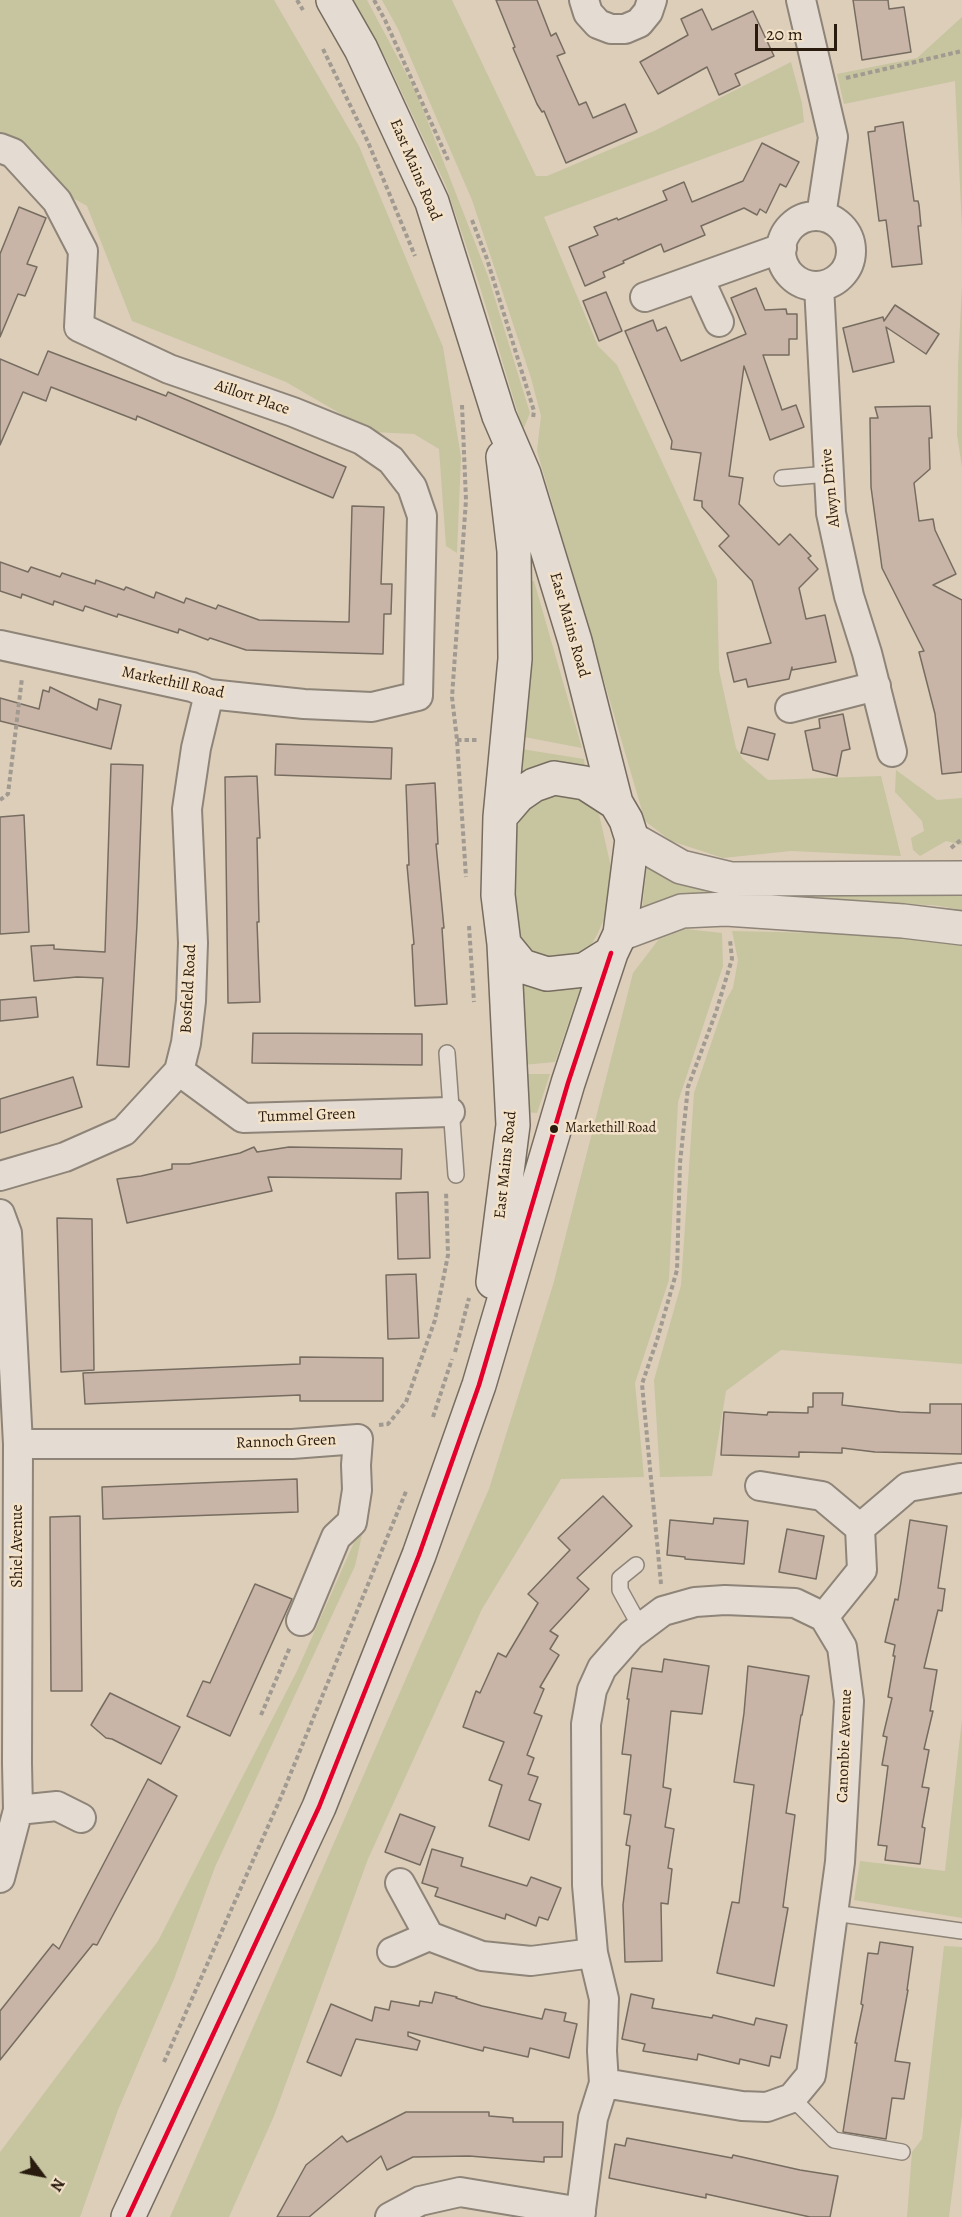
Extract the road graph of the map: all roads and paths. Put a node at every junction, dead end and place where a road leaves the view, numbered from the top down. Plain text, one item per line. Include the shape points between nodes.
1 (333, 0) edge
2 (584, 0) edge
3 (652, 0) edge
4 (801, 0) edge
5 (962, 51) edge
6 (822, 84) junction
7 (0, 148) edge
8 (821, 216) junction
9 (782, 248) junction
10 (699, 278) junction
11 (819, 285) junction
12 (645, 297) dead end
13 (719, 322) dead end
14 (499, 416) junction
15 (828, 474) junction
16 (782, 478) dead end
17 (12, 648) edge
18 (876, 686) junction
19 (209, 694) junction
20 (418, 696) joint
21 (790, 708) dead end
22 (892, 752) dead end
23 (0, 800) edge
24 (616, 803) junction
25 (500, 818) junction
26 (632, 839) junction
27 (962, 878) edge
28 (726, 909) junction
29 (962, 928) edge
30 (504, 944) junction
31 (616, 944) junction
32 (447, 1053) dead end
33 (179, 1071) junction
34 (450, 1112) junction
35 (456, 1175) joint
36 (0, 1176) edge
37 (0, 1214) edge
38 (471, 1291) dead end
39 (479, 1385) junction
40 (431, 1423) dead end
41 (344, 1440) junction
42 (18, 1444) junction
43 (960, 1478) dead end
44 (760, 1486) dead end
45 (408, 1488) dead end
46 (860, 1528) junction
47 (636, 1565) dead end
48 (824, 1617) junction
49 (652, 1619) junction
50 (301, 1621) joint
51 (261, 1715) dead end
52 (18, 1810) junction
53 (81, 1818) dead end
54 (0, 1878) edge
55 (400, 1882) dead end
56 (834, 1913) junction
57 (962, 1931) edge
58 (429, 1936) junction
59 (392, 1952) dead end
60 (593, 1953) junction
61 (161, 2068) dead end
62 (604, 2083) junction
63 (792, 2098) junction
64 (902, 2152) dead end
65 (581, 2214) edge
66 (128, 2217) edge
67 (390, 2217) edge

1 - 14 main road, East Mains Road via 361,49 432,202
2 - 3 street via 588,13 598,24 611,29 626,29 639,23
4 - 6 street
5 - 6 path
6 - 8 street via 833,137
7 - 20 street, Aillort Place via 13,153 57,201 83,251 79,327 169,369 362,440 391,460 412,487 422,516
8 - 9 street via 807,217 794,224 785,234
8 - 11 street via 837,222 848,235 852,252 847,268 835,280
9 - 10 street
9 - 11 street via 792,275 809,285
10 - 12 street
10 - 13 street
11 - 15 street, Alwyn Drive
14 - 24 main road, East Mains Road via 524,474 575,641
14 - 25 main road, East Mains Road via 514,551 515,659
15 - 16 lane
15 - 18 street, Alwyn Drive via 831,513 845,576
17 - 19 street, Markethill Road
17 - 23 path via 8,794
18 - 21 street
18 - 22 street, Alwyn Drive
19 - 20 street, Markethill Road via 372,707
19 - 33 street, Bosfield Road via 187,809 192,990
24 - 25 main road via 585,783 554,778 518,796
24 - 26 main road
25 - 30 main road via 498,895
26 - 27 main road via 681,867 731,879
26 - 31 main road
28 - 29 main road
28 - 31 main road via 682,911
28 - 49 path via 732,959 688,1087 680,1163 677,1270 642,1384
30 - 31 main road via 522,966 547,974 584,970
30 - 39 main road, East Mains Road via 513,1125
31 - 39 main road, East Mains Road via 568,1083
32 - 34 lane
33 - 34 street, Tummel Green via 243,1118
33 - 36 street, Bosfield Road via 124,1131 64,1157
34 - 35 lane
35 - 41 path via 446,1190 448,1255 435,1320 406,1402 388,1424 359,1428
37 - 42 street, Shiel Avenue via 7,1233
38 - 40 path
39 - 66 main road, East Mains Road via 419,1555 319,1807
41 - 42 street, Rannoch Green via 292,1444
41 - 50 street, Rannoch Green via 358,1439 352,1522 336,1538
42 - 52 street, Shiel Avenue
43 - 46 street via 908,1487
44 - 46 street via 822,1497
45 - 61 path via 281,1797
46 - 48 street via 862,1570
47 - 49 lane via 620,1578 620,1590
48 - 49 street via 795,1603 725,1600 694,1602
48 - 56 street, Canonbie Avenue via 842,1647 849,1701
49 - 60 street via 631,1635 602,1668 592,1690 586,1724 587,1885
50 - 51 path
52 - 53 street via 57,1806
52 - 54 street, Shiel Avenue
55 - 58 street
56 - 57 lane
56 - 63 street, Canonbie Avenue via 811,2075
58 - 59 street
58 - 60 street via 482,1956 531,1961
60 - 62 street via 604,1999
62 - 63 street via 742,2106 767,2107
62 - 65 street via 593,2118
63 - 64 lane via 834,2140
65 - 67 street via 460,2192 420,2200

